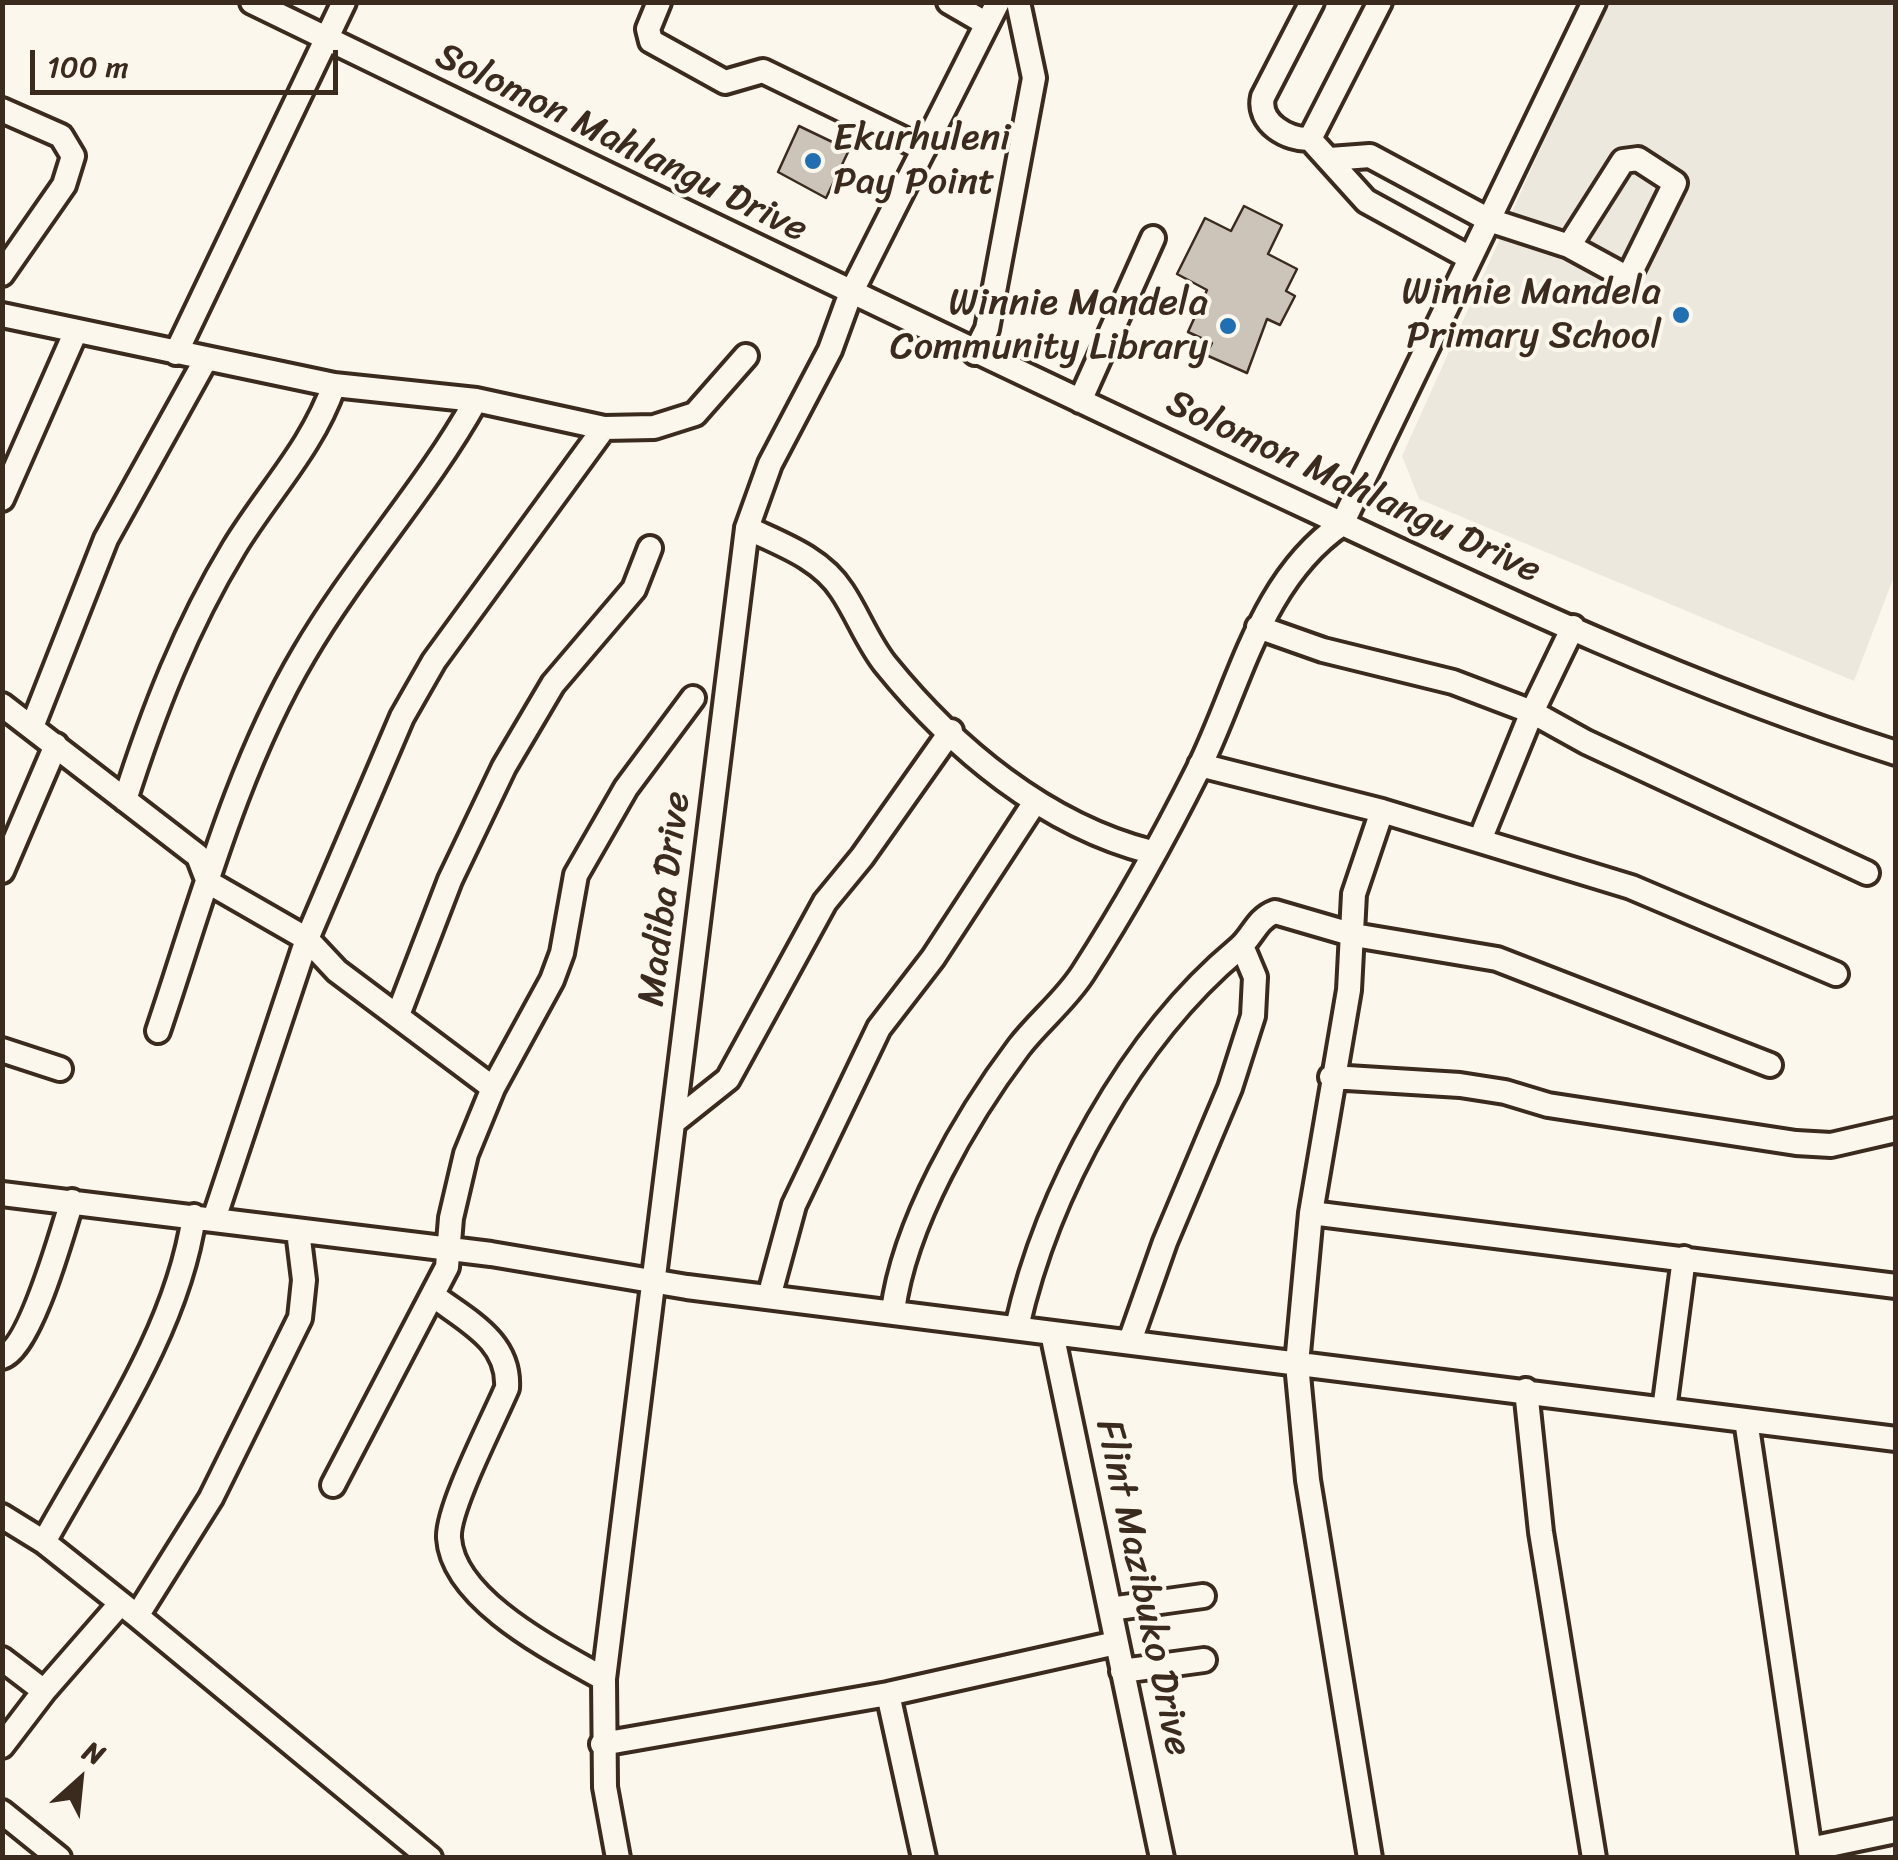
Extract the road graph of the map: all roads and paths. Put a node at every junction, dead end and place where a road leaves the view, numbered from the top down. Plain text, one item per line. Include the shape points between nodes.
1 (252, 2) edge
2 (344, 2) edge
3 (659, 2) edge
4 (948, 2) edge
5 (998, 2) edge
6 (1018, 2) edge
7 (1312, 2) edge
8 (1380, 2) edge
9 (1594, 2) edge
10 (987, 24) junction
11 (327, 39) junction
12 (2, 110) edge
13 (1310, 139) junction
14 (924, 149) junction
15 (1330, 159) junction
16 (1489, 220) junction
17 (1153, 238) dead end
18 (1569, 246) junction
19 (1470, 258) junction
20 (2, 274) edge
21 (850, 295) junction
22 (2, 316) edge
23 (76, 331) junction
24 (975, 352) junction
25 (176, 353) junction
26 (746, 356) dead end
27 (206, 359) junction
28 (334, 385) junction
29 (476, 400) junction
30 (1080, 401) junction
31 (604, 428) junction
32 (2, 499) edge
33 (1342, 524) junction
34 (747, 528) junction
35 (650, 548) dead end
36 (1258, 627) junction
37 (1573, 628) junction
38 (694, 698) dead end
39 (2, 705) edge
40 (1532, 712) junction
41 (32, 727) junction
42 (951, 732) junction
43 (56, 745) junction
44 (1896, 754) edge
45 (1200, 765) junction
46 (125, 800) junction
47 (1035, 802) junction
48 (1382, 811) junction
49 (1480, 840) junction
50 (1152, 852) junction
51 (2, 871) edge
52 (1867, 873) dead end
53 (208, 882) junction
54 (1354, 935) junction
55 (307, 939) junction
56 (1242, 946) junction
57 (1836, 974) dead end
58 (398, 1015) junction
59 (158, 1031) dead end
60 (2, 1050) edge
61 (1770, 1064) dead end
62 (60, 1070) dead end
63 (1331, 1077) junction
64 (493, 1088) junction
65 (674, 1122) junction
66 (1896, 1130) edge
67 (2, 1194) edge
68 (72, 1201) junction
69 (1311, 1213) junction
70 (204, 1218) junction
71 (298, 1232) junction
72 (449, 1250) junction
73 (1684, 1258) junction
74 (653, 1282) junction
75 (1896, 1286) edge
76 (434, 1296) junction
77 (769, 1296) junction
78 (893, 1311) junction
79 (1017, 1327) junction
80 (1052, 1334) junction
81 (1130, 1342) junction
82 (2, 1357) edge
83 (1298, 1364) junction
84 (1526, 1390) junction
85 (1664, 1410) junction
86 (1746, 1420) junction
87 (1896, 1439) edge
88 (333, 1485) dead end
89 (2, 1516) edge
90 (44, 1542) junction
91 (1203, 1596) dead end
92 (1110, 1609) junction
93 (128, 1610) junction
94 (1116, 1643) junction
95 (2, 1659) edge
96 (1204, 1660) dead end
97 (1122, 1671) junction
98 (604, 1679) junction
99 (44, 1691) junction
100 (888, 1694) junction
101 (602, 1744) junction
102 (2, 1746) edge
103 (2, 1812) edge
104 (1896, 1831) edge
105 (1811, 1853) edge
106 (59, 1858) edge
107 (430, 1858) edge
108 (618, 1858) edge
109 (924, 1858) edge
110 (1162, 1858) edge
111 (1370, 1858) edge
112 (1594, 1858) edge

1 - 11 street, Solomon Mahlangu Drive
2 - 11 street
3 - 14 street via 648,30 651,41 726,82 763,70
4 - 10 street
5 - 10 street, Madiba Drive
6 - 24 street via 1034,78 987,328
7 - 13 street via 1261,106 1268,122 1296,140
8 - 13 street
9 - 16 street
10 - 14 street, Madiba Drive
11 - 21 street, Solomon Mahlangu Drive
11 - 25 street
12 - 20 street via 61,136 73,156 64,185
13 - 15 street
14 - 21 street, Madiba Drive
15 - 16 street via 1370,156
15 - 19 street via 1366,201
16 - 18 street
16 - 19 street
17 - 30 street
18 - 18 street via 1630,274 1675,183 1638,159 1623,161
19 - 33 street
21 - 24 street, Solomon Mahlangu Drive
21 - 34 street, Madiba Drive
22 - 23 street
23 - 25 street
23 - 32 street
24 - 30 street, Solomon Mahlangu Drive
25 - 27 street
26 - 31 street via 695,414 654,427
27 - 28 street
27 - 41 street via 99,554
28 - 29 street
28 - 46 street via 303,452 216,580 164,685
29 - 31 street
29 - 53 street via 303,656 260,741
30 - 33 street, Solomon Mahlangu Drive
31 - 55 street via 416,690
33 - 36 street via 1312,548
33 - 37 street, Solomon Mahlangu Drive
34 - 42 street via 826,572 870,646
34 - 65 street, Madiba Drive
35 - 58 street via 634,588 552,684 504,767 450,880
36 - 40 street via 1453,682
36 - 45 street
37 - 40 street
37 - 44 street, Solomon Mahlangu Drive
38 - 64 street via 626,788 576,875 552,980
39 - 41 street
40 - 49 street
40 - 52 street
41 - 43 street
42 - 47 street
42 - 65 street via 825,902 728,1079
43 - 46 street
43 - 51 street
45 - 48 street
45 - 50 street
46 - 53 street via 198,856
47 - 50 street via 1070,824
47 - 77 street via 879,1028 794,1205
48 - 49 street
48 - 54 street via 1354,894
49 - 57 street via 1630,887
50 - 78 street via 1084,973 982,1102 914,1233 898,1273
53 - 55 street
53 - 59 street
54 - 56 street via 1275,912 1264,916
54 - 61 street via 1497,959
54 - 63 street
55 - 58 street via 336,970
55 - 70 street
56 - 79 street via 1194,990 1102,1118 1039,1242
56 - 81 street via 1256,976 1253,1016
58 - 64 street
60 - 62 street
63 - 66 street via 1475,1088 1796,1143 1832,1145
63 - 69 street
64 - 72 street via 466,1154
65 - 74 street, Madiba Drive
67 - 68 street
68 - 70 street
68 - 82 street via 33,1313 19,1343
69 - 73 street
69 - 83 street
70 - 71 street
70 - 90 street via 120,1404
71 - 72 street
71 - 93 street via 300,1318 195,1527
72 - 74 street
72 - 76 street
73 - 75 street
73 - 85 street
74 - 77 street
74 - 98 street, Madiba Drive
76 - 88 street
76 - 98 street via 492,1340 508,1372 451,1522 453,1556 518,1630
77 - 78 street
78 - 79 street
79 - 80 street
80 - 81 street
80 - 92 street, Flint Mazibuko Drive
81 - 83 street
83 - 84 street
83 - 111 street via 1308,1480
84 - 85 street
84 - 112 street via 1541,1532
85 - 86 street
86 - 87 street
86 - 105 street
89 - 90 street
90 - 93 street
91 - 92 street
92 - 94 street, Flint Mazibuko Drive
93 - 99 street
93 - 107 street
94 - 97 street, Flint Mazibuko Drive
94 - 100 street
95 - 99 street
96 - 97 street
97 - 110 street, Flint Mazibuko Drive
98 - 101 street, Madiba Drive
99 - 102 street
100 - 101 street
100 - 109 street
101 - 108 street, Madiba Drive
103 - 106 street
104 - 105 street

